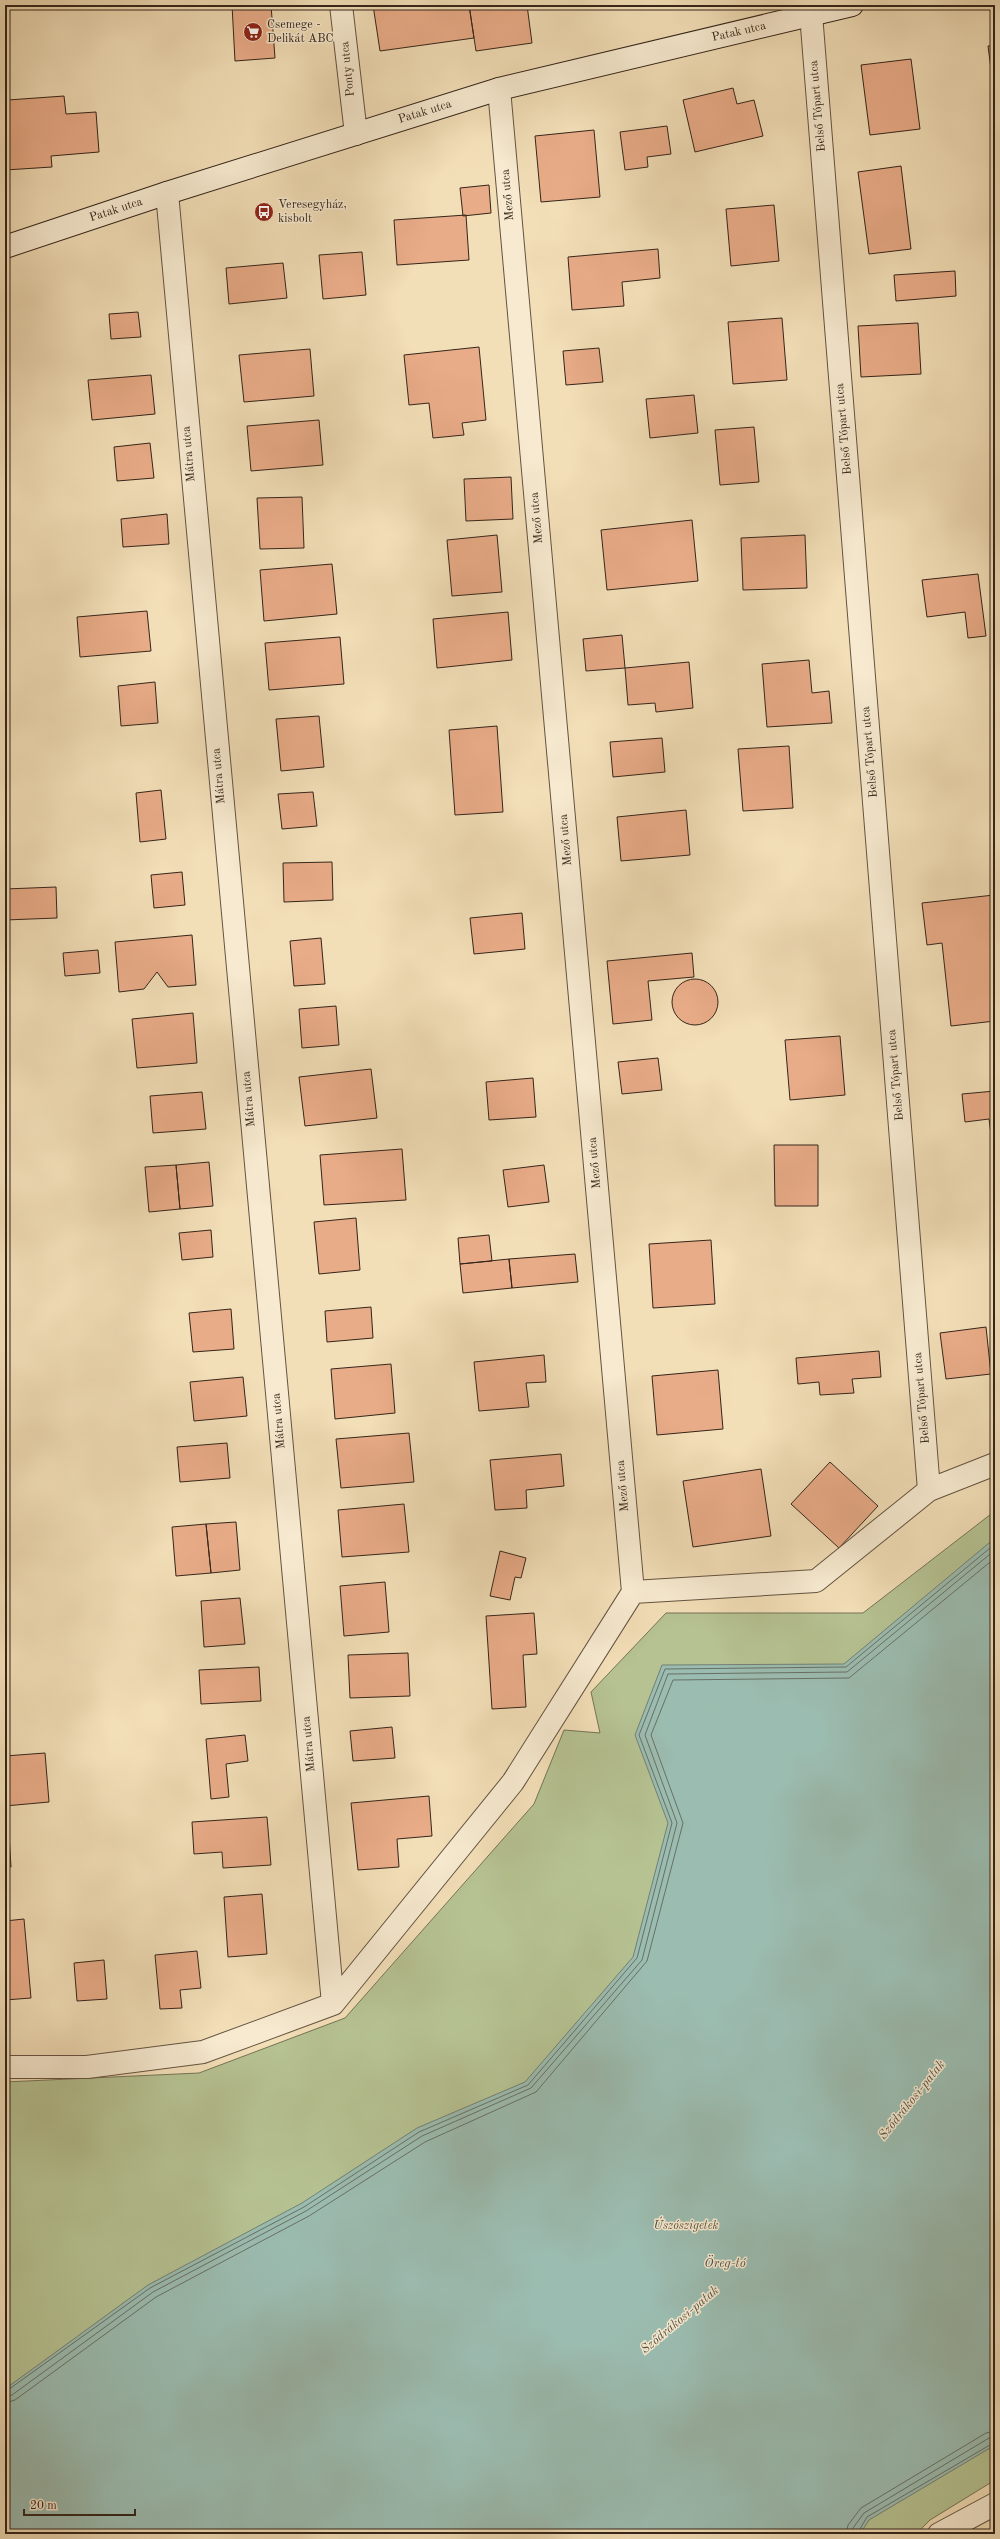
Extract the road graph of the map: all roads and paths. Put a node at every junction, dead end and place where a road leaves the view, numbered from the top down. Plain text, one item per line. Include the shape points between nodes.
1 (341, 5) edge
2 (852, 5) edge
3 (811, 14) junction
4 (499, 89) junction
5 (356, 134) junction
6 (167, 193) junction
7 (5, 247) edge
8 (995, 1464) edge
9 (929, 1490) junction
10 (633, 1592) junction
11 (333, 2004) junction
12 (5, 2066) edge
13 (995, 2504) edge
14 (939, 2534) edge

1 - 5 street, Ponty utca
2 - 3 street, Patak utca
3 - 4 street, Patak utca
3 - 9 street, Belső Tópart utca
4 - 5 street, Patak utca
4 - 10 street, Mező utca
5 - 6 street, Patak utca
6 - 7 street, Patak utca
6 - 11 street, Mátra utca
8 - 9 street
9 - 10 street via 816,1581
10 - 11 street via 514,1782
11 - 12 street via 202,2052 87,2067
13 - 14 street

